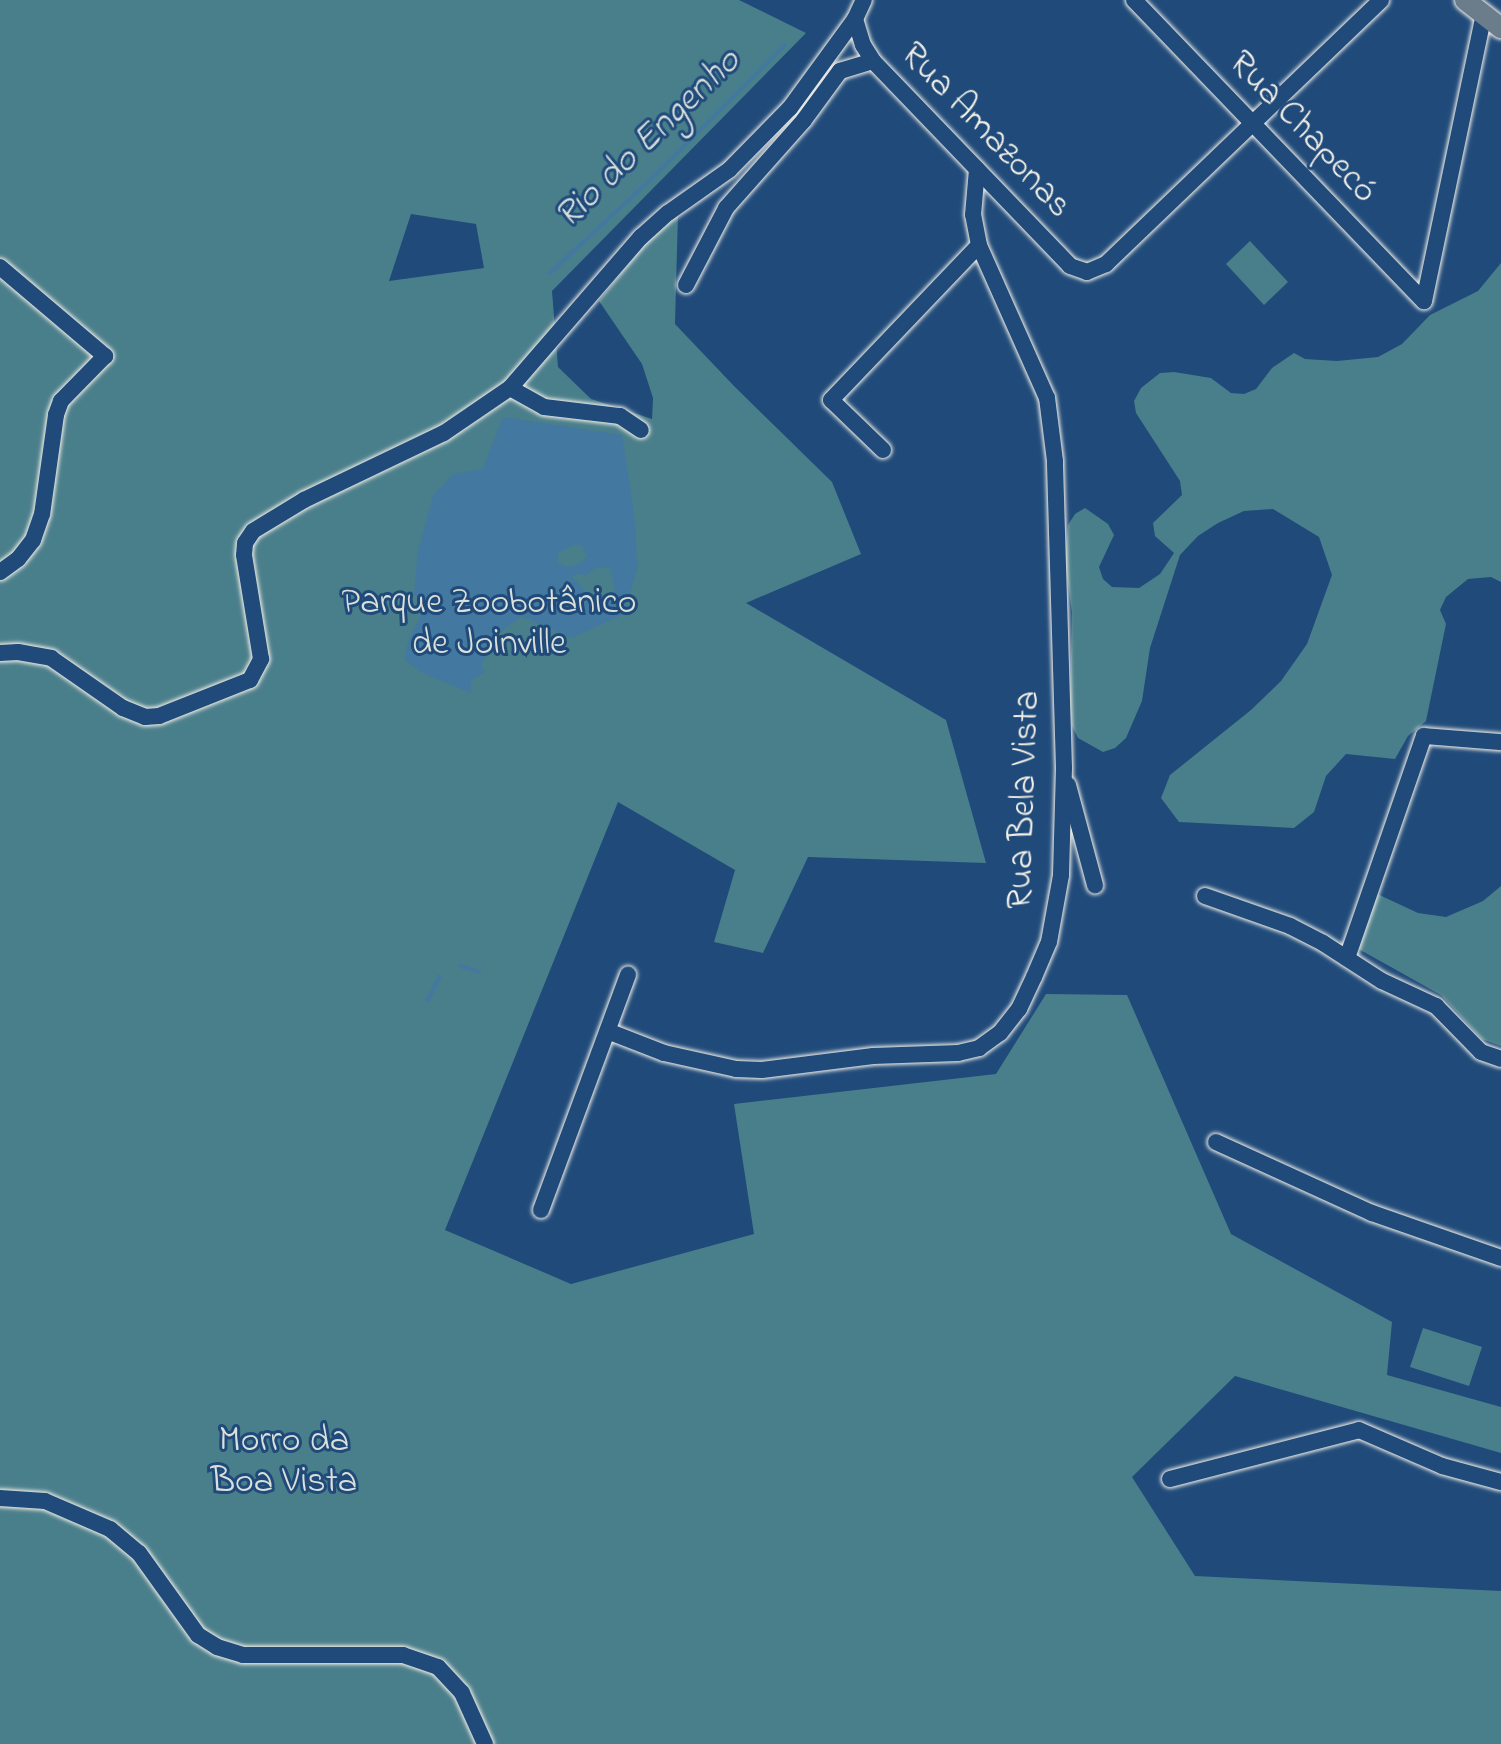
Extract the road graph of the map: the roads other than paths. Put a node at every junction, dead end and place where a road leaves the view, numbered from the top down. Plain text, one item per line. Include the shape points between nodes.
1 (864, 0) edge
2 (1134, 0) edge
3 (1381, 0) edge
4 (1465, 0) edge
5 (1494, 18) edge
6 (855, 19) junction
7 (873, 61) junction
8 (824, 76) junction
9 (1252, 123) junction
10 (771, 128) junction
11 (751, 149) junction
12 (777, 152) junction
13 (977, 169) junction
14 (979, 245) junction
15 (0, 267) edge
16 (686, 285) dead end
17 (510, 388) junction
18 (641, 430) dead end
19 (883, 450) dead end
20 (0, 572) edge
21 (0, 653) edge
22 (1501, 742) edge
23 (1064, 768) junction
24 (1095, 885) dead end
25 (1205, 896) dead end
26 (1347, 958) junction
27 (628, 975) dead end
28 (610, 1032) junction
29 (1501, 1059) edge
30 (1216, 1142) dead end
31 (541, 1210) dead end
32 (1501, 1258) edge
33 (1170, 1479) dead end
34 (1501, 1482) edge
35 (0, 1498) edge
36 (485, 1744) edge

1 - 6 street
2 - 9 street, Rua Chapecó
3 - 9 street
4 - 5 main road
5 - 9 street, Rua Chapecó via 1424,301
6 - 7 street, Rua Amazonas
6 - 8 street
7 - 8 street
7 - 13 street, Rua Amazonas
8 - 10 street
8 - 12 street
9 - 13 street, Rua Amazonas via 1106,264 1087,272 1070,266
10 - 11 street
10 - 12 street
11 - 12 street
11 - 17 street via 641,237
12 - 16 street via 717,219
13 - 14 street, Rua Bela Vista via 973,215
14 - 19 street via 831,400
14 - 23 street, Rua Bela Vista via 1051,414
15 - 20 street via 105,356 61,401 37,527 18,559
17 - 18 street via 544,407 620,416
17 - 21 street via 444,433 304,500 253,531 244,555 261,659 250,680 239,687 145,717 123,708 51,658
22 - 26 street via 1424,736
23 - 24 street
23 - 28 street, Rua Bela Vista via 1061,875 1049,942 1019,1009 979,1048 736,1069 664,1053
25 - 26 street via 1290,926
26 - 29 street via 1436,1006 1481,1052
27 - 28 street
28 - 31 street
30 - 32 street via 1372,1213
33 - 34 street via 1359,1430 1442,1466
35 - 36 street via 45,1501 110,1529 139,1553 198,1635 217,1647 243,1655 403,1655 438,1667 462,1693

